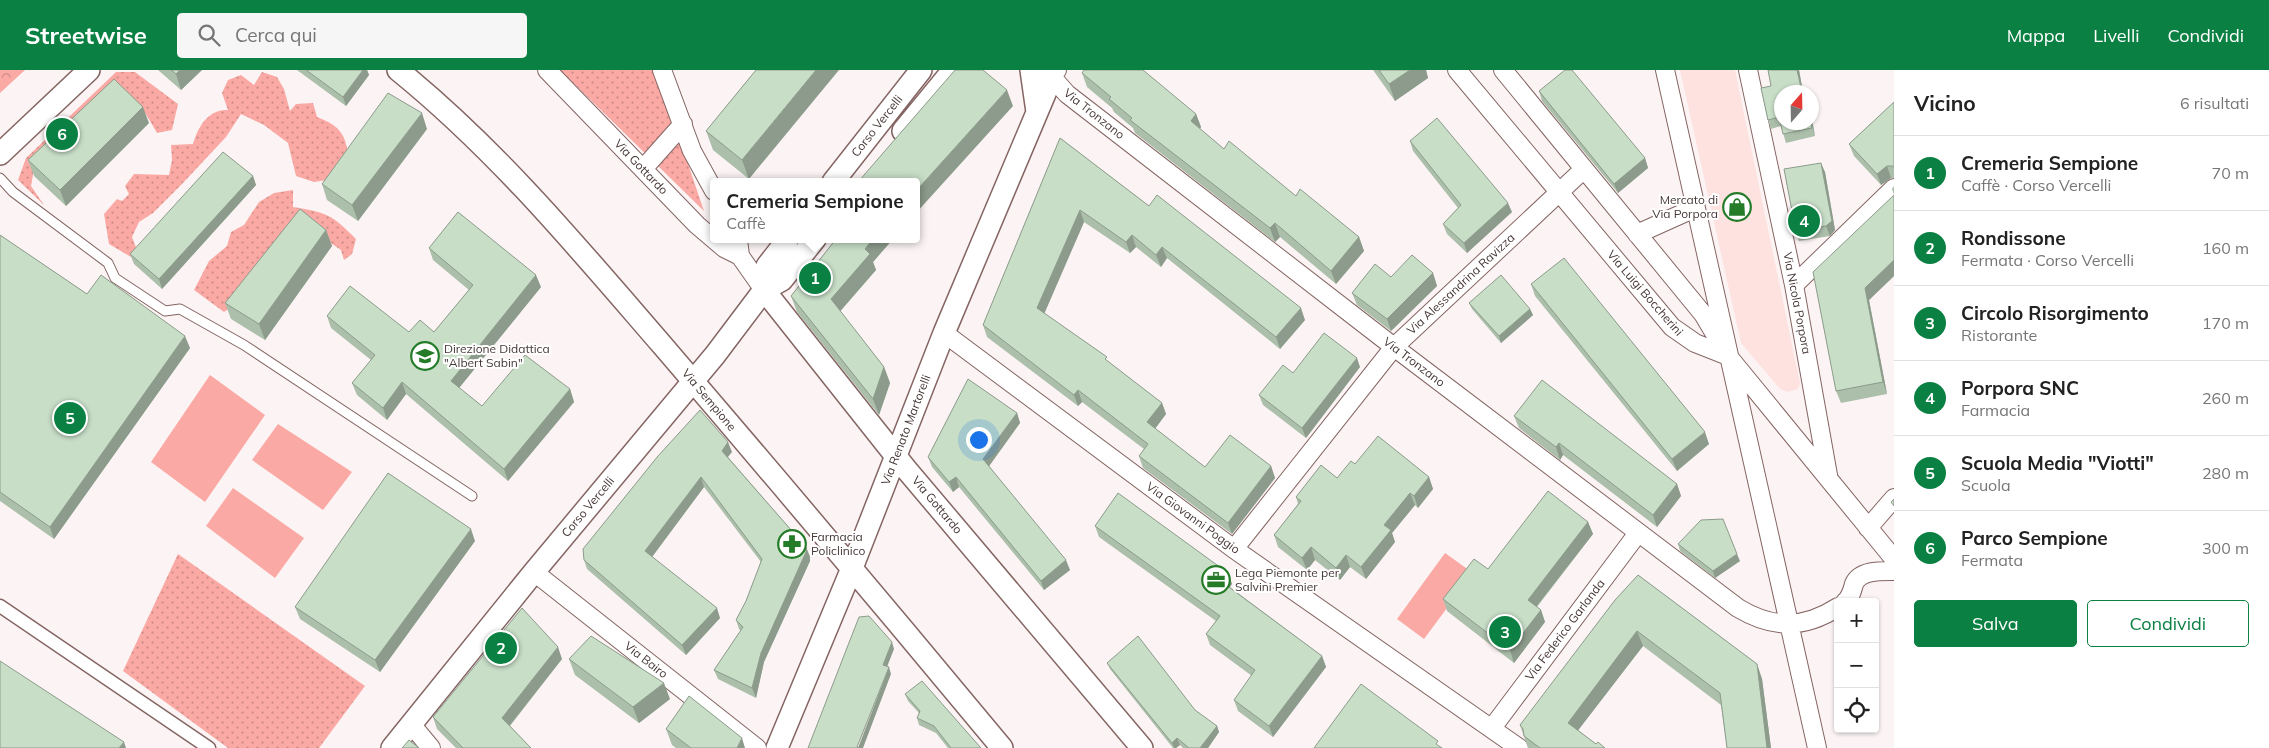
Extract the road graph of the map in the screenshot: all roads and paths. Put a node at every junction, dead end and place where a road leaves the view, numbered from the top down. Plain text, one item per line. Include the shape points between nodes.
1 (89, 70) edge
2 (398, 70) edge
3 (548, 70) edge
4 (662, 70) edge
5 (921, 70) edge
6 (953, 70) edge
7 (1031, 70) edge
8 (1457, 70) edge
9 (1503, 70) edge
10 (1665, 70) edge
11 (1748, 70) edge
12 (1054, 72) edge
13 (1038, 112) junction
14 (682, 124) junction
15 (892, 144) edge
16 (0, 154) edge
17 (643, 169) junction
18 (1584, 169) junction
19 (0, 178) edge
20 (836, 178) edge
21 (710, 184) edge
22 (1894, 188) edge
23 (1559, 192) junction
24 (1695, 208) junction
25 (1637, 234) junction
26 (710, 236) edge
27 (718, 243) edge
28 (785, 243) edge
29 (812, 243) edge
30 (739, 247) edge
31 (1794, 285) junction
32 (764, 290) junction
33 (944, 333) junction
34 (1394, 347) junction
35 (1728, 356) junction
36 (694, 381) junction
37 (896, 456) junction
38 (1829, 478) junction
39 (472, 496) dead end
40 (1894, 498) edge
41 (1868, 528) junction
42 (1638, 533) junction
43 (1234, 549) junction
44 (1894, 559) edge
45 (852, 568) junction
46 (1894, 571) edge
47 (534, 572) junction
48 (1849, 598) edge
49 (0, 606) edge
50 (1834, 608) edge
51 (1790, 625) junction
52 (411, 724) junction
53 (1492, 728) junction
54 (209, 748) edge
55 (392, 748) edge
56 (432, 748) edge
57 (757, 748) edge
58 (777, 748) edge
59 (1002, 748) edge
60 (1142, 748) edge
61 (1519, 748) edge
62 (1817, 748) edge

1 - 16 street
2 - 36 street, Via Sempione via 464,126 530,193
3 - 17 street, Via Gottardo
4 - 14 street
5 - 20 street, Corso Vercelli
6 - 15 street, Corso Vercelli
7 - 13 street
8 - 23 street, Via Luigi Boccherini
9 - 18 street
10 - 24 street, Via Nicola Porpora
11 - 31 street, Via Nicola Porpora
12 - 13 street, Via Renato Martorelli
12 - 34 street, Via Tronzano via 1067,94
13 - 33 street, Via Renato Martorelli
14 - 17 street
14 - 21 street
17 - 26 street, Via Gottardo
18 - 23 street, Via Alessandrina Ravizza
18 - 25 street
19 - 39 lane via 13,192 108,264 115,278 165,310 180,309 244,344
22 - 31 street
23 - 34 street, Via Alessandrina Ravizza
23 - 35 street, Via Luigi Boccherini via 1676,331 1695,344
24 - 25 street
24 - 35 street, Via Nicola Porpora
25 - 35 street via 1709,321
27 - 30 street, Via Gottardo via 724,248
28 - 32 street, Corso Vercelli via 767,266
29 - 32 street, Corso Vercelli via 782,280
30 - 32 street, Via Gottardo
31 - 38 street, Via Nicola Porpora
32 - 36 street, Corso Vercelli
32 - 37 street, Via Gottardo
33 - 37 street, Via Renato Martorelli
33 - 43 street, Via Giovanni Poggio
34 - 42 street, Via Tronzano
34 - 43 street, Via Alessandrina Ravizza
35 - 38 street, Via Nicola Porpora
35 - 51 street, Via Nicola Porpora
36 - 45 street, Via Sempione
36 - 47 street, Corso Vercelli
37 - 45 street, Via Renato Martorelli
37 - 60 street, Via Gottardo
38 - 41 street, Via Nicola Porpora
40 - 41 street
41 - 44 street, Via Nicola Porpora
42 - 51 street, Via Tronzano via 1746,613 1773,623
42 - 53 street, Via Federico Garlanda
43 - 53 street, Via Giovanni Poggio
45 - 58 street, Via Renato Martorelli
45 - 59 street, Via Sempione
46 - 48 street via 1861,576
47 - 52 street, Corso Vercelli
47 - 57 street, Via Bairo
49 - 54 street
50 - 51 street
51 - 62 street, Via Nicola Porpora
52 - 55 street, Corso Vercelli
52 - 56 street
53 - 61 street, Via Giovanni Poggio

